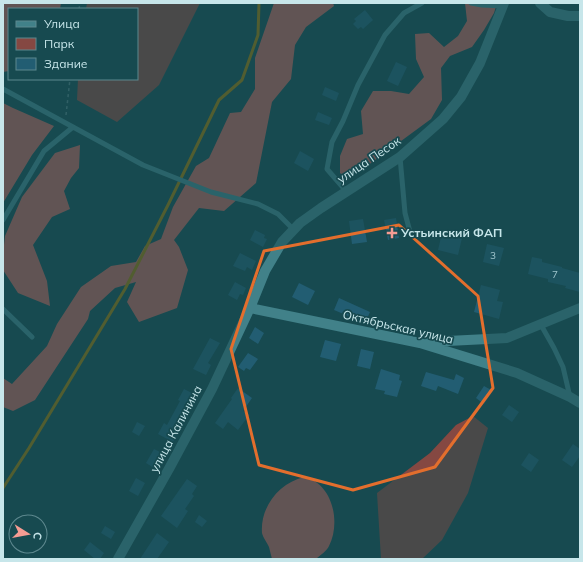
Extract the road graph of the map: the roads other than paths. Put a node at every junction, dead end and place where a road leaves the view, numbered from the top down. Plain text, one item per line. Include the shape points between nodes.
1 (422, 3) edge
2 (471, 3) edge
3 (540, 3) edge
4 (503, 5) edge
5 (580, 16) edge
6 (3, 89) edge
7 (73, 127) junction
8 (400, 157) junction
9 (346, 191) junction
10 (3, 220) edge
11 (294, 230) junction
12 (410, 232) dead end
13 (250, 308) junction
14 (580, 308) edge
15 (3, 309) edge
16 (541, 325) junction
17 (32, 337) dead end
18 (420, 343) junction
19 (570, 396) junction
20 (580, 403) edge
21 (118, 559) edge

1 - 9 lane via 404,13 385,35 358,85 332,142 327,169
2 - 4 lane
3 - 5 street via 550,12
4 - 8 street, улица Песок via 480,63 461,96 443,119
6 - 7 lane
7 - 10 lane via 44,151
7 - 11 lane via 143,165 211,192 258,204 278,214
8 - 9 street, улица Песок
8 - 12 lane via 405,213
9 - 11 street, улица Песок
11 - 13 street, улица Песок via 282,242 265,271
13 - 18 street, Октябрьская улица
13 - 21 street, улица Калинина via 205,402
14 - 16 street
15 - 17 lane
16 - 18 street via 507,338
16 - 19 lane via 563,367
18 - 19 street, Октябрьская улица via 517,372
19 - 20 street, Октябрьская улица

